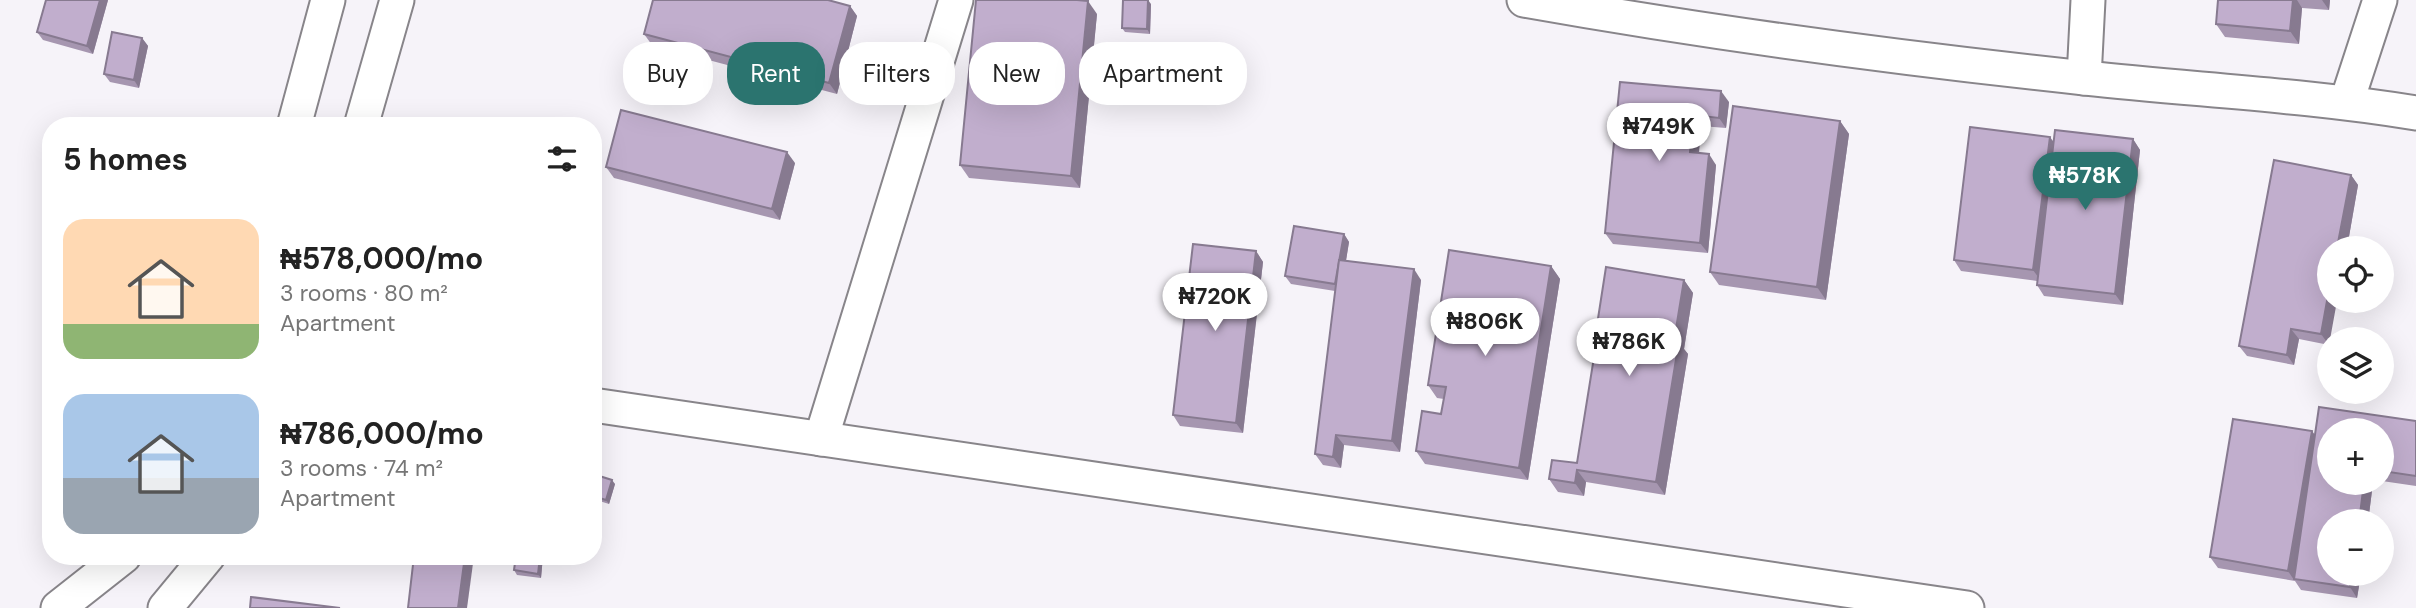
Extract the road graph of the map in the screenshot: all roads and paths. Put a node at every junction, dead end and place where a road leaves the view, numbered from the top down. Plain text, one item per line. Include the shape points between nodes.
1 (328, 0) edge
2 (397, 0) edge
3 (956, 0) edge
4 (1524, 0) edge
5 (2088, 0) edge
6 (2379, 0) edge
7 (2084, 78) junction
8 (2347, 101) junction
9 (2416, 113) edge
10 (296, 117) edge
11 (364, 117) edge
12 (602, 406) edge
13 (821, 439) junction
14 (113, 565) edge
15 (201, 565) edge
16 (58, 608) edge
17 (165, 608) edge
18 (1967, 608) edge

1 - 10 street
2 - 11 street
3 - 13 street
4 - 7 street via 1638,20
5 - 7 street
6 - 8 street
7 - 8 street
8 - 9 street
12 - 13 street
13 - 18 street
14 - 16 street
15 - 17 street

